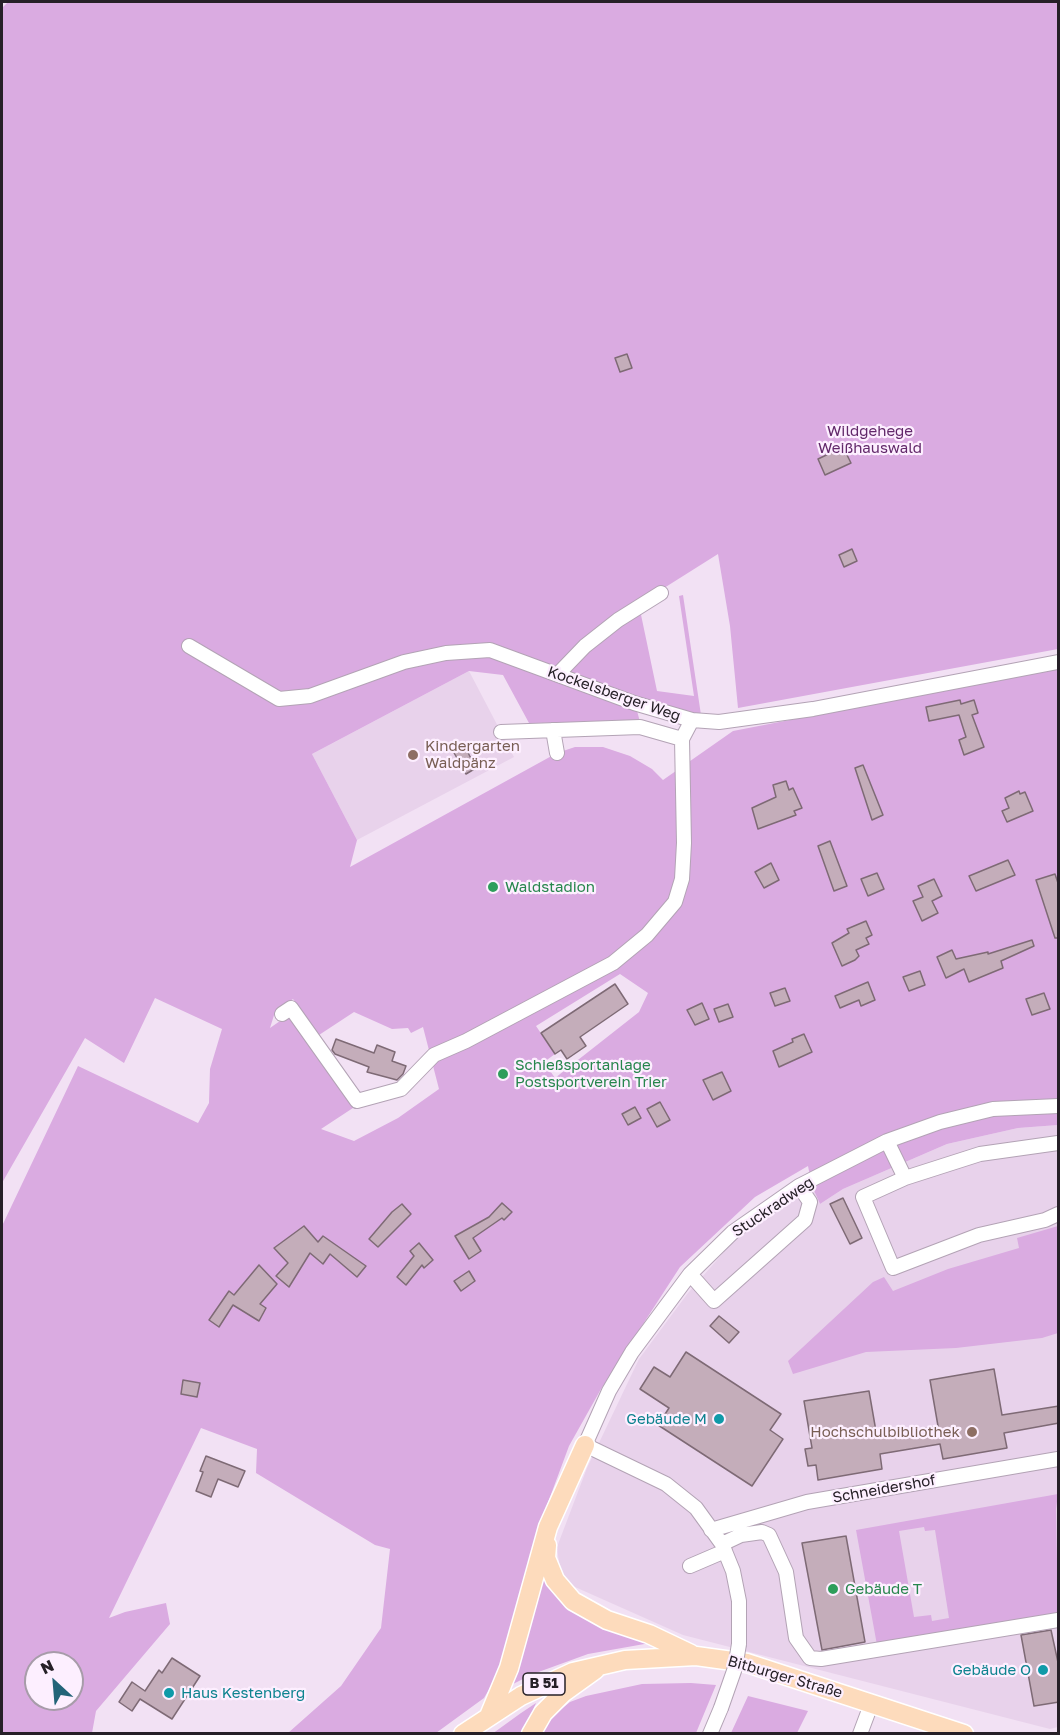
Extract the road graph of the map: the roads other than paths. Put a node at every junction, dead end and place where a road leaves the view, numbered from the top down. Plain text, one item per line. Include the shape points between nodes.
1 (661, 593) dead end
2 (189, 646) dead end
3 (1059, 662) edge
4 (558, 674) junction
5 (692, 720) junction
6 (553, 730) junction
7 (501, 732) dead end
8 (682, 739) junction
9 (557, 753) dead end
10 (282, 1014) dead end
11 (1059, 1106) edge
12 (887, 1141) junction
13 (1059, 1143) edge
14 (906, 1178) junction
15 (799, 1186) junction
16 (1059, 1214) edge
17 (690, 1274) junction
18 (585, 1444) junction
19 (1059, 1459) edge
20 (548, 1527) junction
21 (711, 1530) junction
22 (724, 1547) junction
23 (690, 1566) dead end
24 (1059, 1620) edge
25 (696, 1656) junction
26 (603, 1664) junction
27 (872, 1702) junction
28 (489, 1716) junction
29 (464, 1734) edge
30 (531, 1734) edge
31 (710, 1734) edge
32 (860, 1734) edge
33 (964, 1734) edge

1 - 4 street via 618,620
2 - 4 street, Kockelsberger Weg via 279,699 310,696 404,662 446,653 490,651
3 - 5 street, Kockelsberger Weg via 733,722
4 - 5 street, Kockelsberger Weg
5 - 8 street
6 - 7 street
6 - 8 street via 640,727
6 - 9 street
8 - 10 street via 684,843 680,887 675,902 647,935 613,963 434,1055 401,1089 357,1101 291,1008
11 - 12 street, Stuckradweg via 993,1109
12 - 14 street
12 - 15 street, Stuckradweg
13 - 14 street via 980,1154
14 - 16 street via 863,1197 893,1268 979,1235
15 - 17 street, Stuckradweg via 733,1232
15 - 17 street via 810,1202 805,1220 714,1301
17 - 18 street, Stuckradweg via 632,1352
18 - 20 main road
18 - 21 street via 666,1484 696,1508
19 - 21 street, Schneidershof via 791,1505
20 - 25 main road via 546,1558 555,1580 573,1601 608,1620
20 - 28 main road via 509,1668
21 - 22 street
22 - 23 street
22 - 24 street via 741,1535 769,1535 786,1572 796,1638 810,1658
22 - 31 street, bridge via 739,1601 739,1644 735,1668
25 - 26 main road, Bitburger Straße / B 51
25 - 27 main road, Bitburger Straße / B 51 via 747,1663
26 - 28 main road, Bitburger Straße / B 51 via 544,1684
26 - 30 main road via 563,1693 543,1713
27 - 32 street
27 - 33 main road, Bitburger Straße / B 51
28 - 29 main road, Bitburger Straße / B 51

